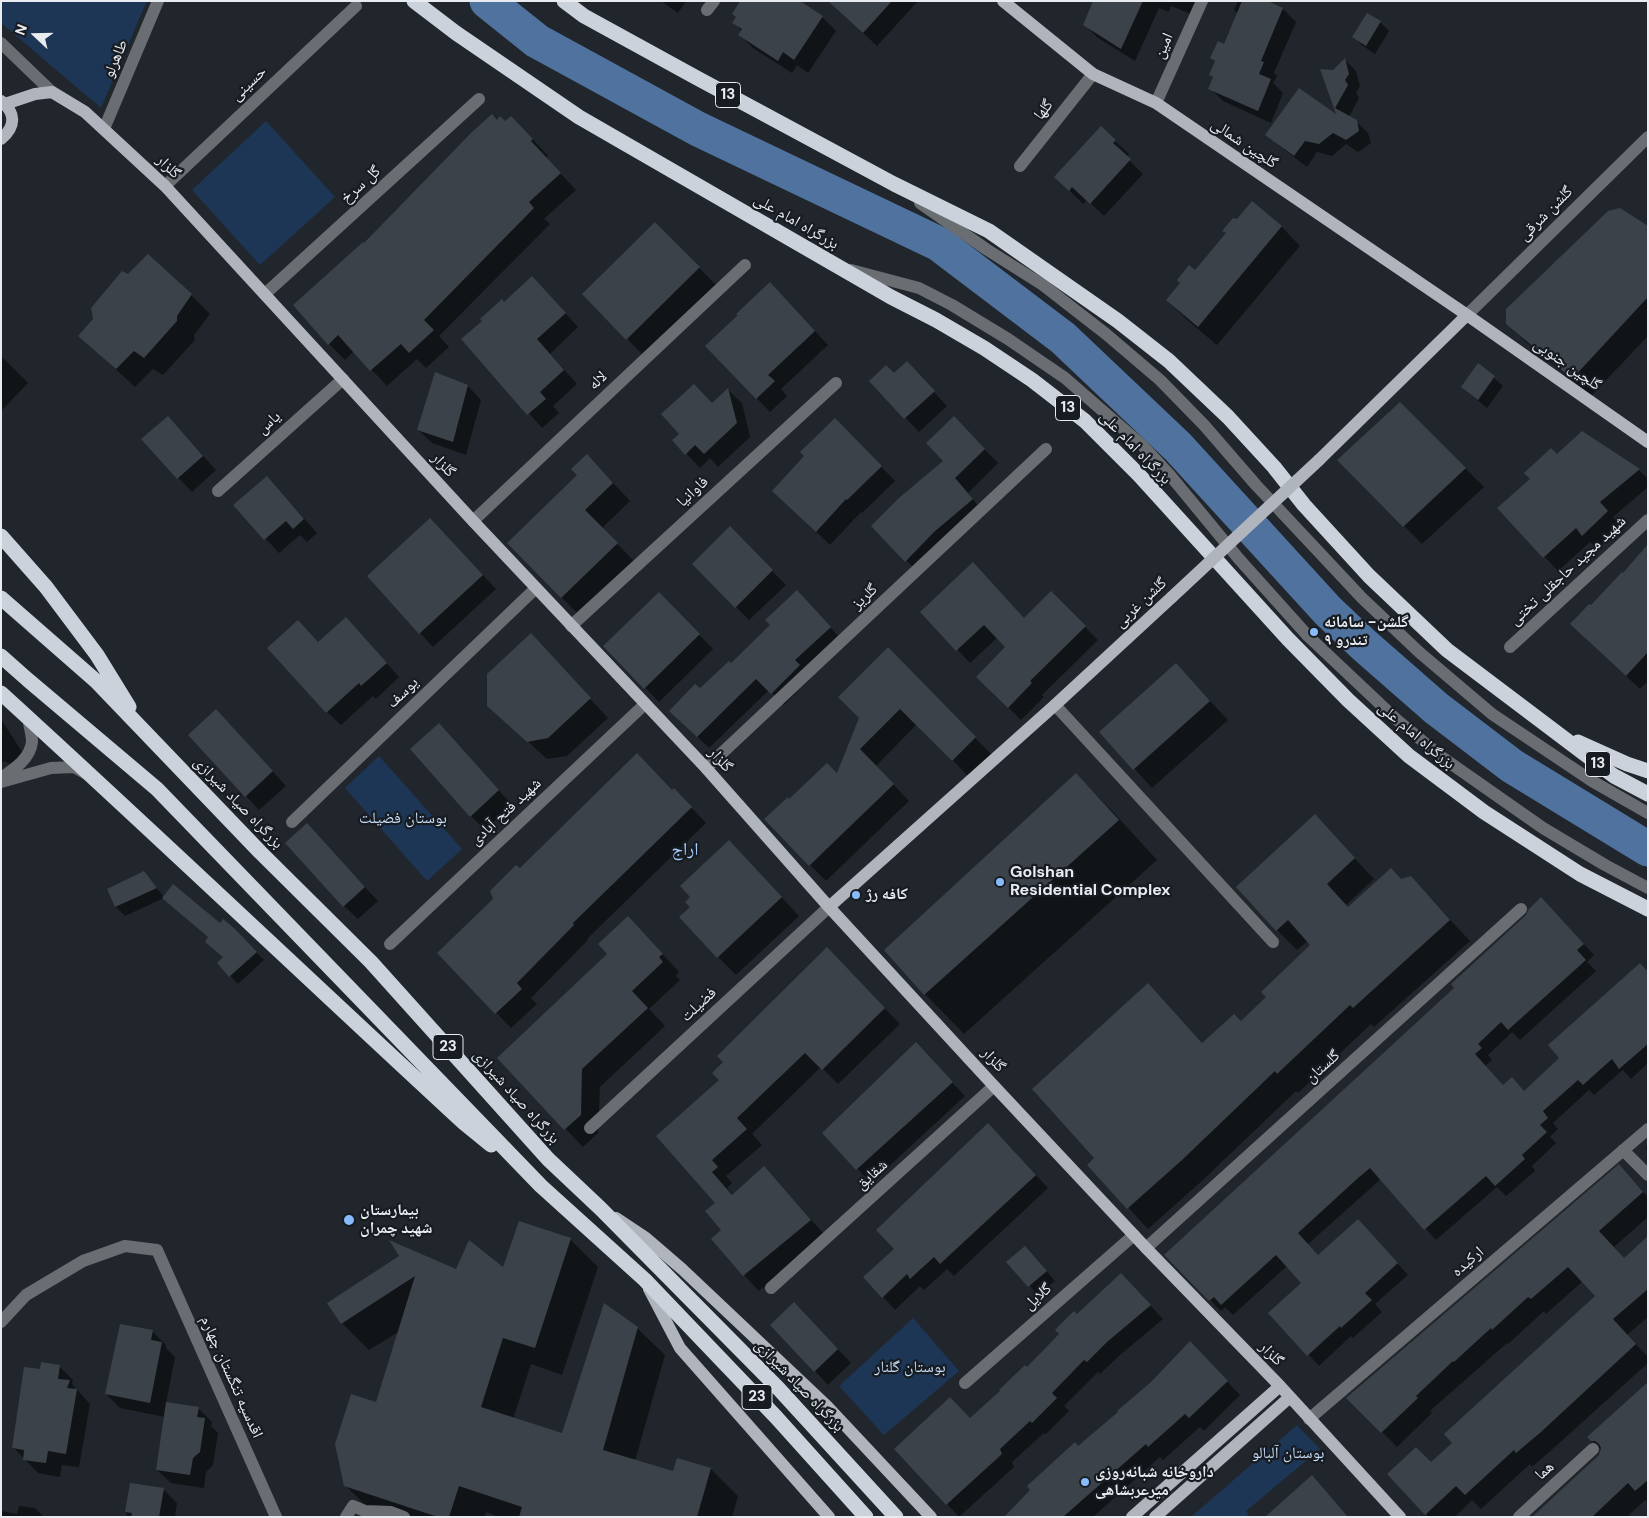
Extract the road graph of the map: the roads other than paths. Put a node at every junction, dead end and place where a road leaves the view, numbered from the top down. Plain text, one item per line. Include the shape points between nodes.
1 (158, 1) edge
2 (414, 1) edge
3 (564, 1) edge
4 (1003, 1) edge
5 (1202, 1) edge
6 (356, 6) dead end
7 (1, 43) edge
8 (1093, 74) junction
9 (52, 92) junction
10 (480, 99) dead end
11 (3, 102) edge
12 (1156, 103) junction
13 (104, 129) junction
14 (1648, 137) edge
15 (1, 139) edge
16 (1020, 166) dead end
17 (894, 184) junction
18 (165, 186) junction
19 (745, 265) dead end
20 (839, 267) junction
21 (264, 294) junction
22 (1467, 315) junction
23 (343, 380) junction
24 (836, 383) dead end
25 (1648, 442) edge
26 (1046, 449) dead end
27 (218, 491) dead end
28 (1648, 520) edge
29 (473, 521) junction
30 (1, 536) edge
31 (536, 588) junction
32 (1, 598) edge
33 (571, 626) junction
34 (1510, 647) dead end
35 (1, 656) edge
36 (1, 693) edge
37 (645, 704) junction
38 (1054, 705) junction
39 (28, 717) junction
40 (1552, 730) junction
41 (144, 732) junction
42 (706, 768) junction
43 (1648, 771) edge
44 (94, 778) junction
45 (1, 780) edge
46 (1648, 794) edge
47 (1648, 813) edge
48 (292, 822) dead end
49 (1648, 888) edge
50 (829, 907) junction
51 (1521, 909) dead end
52 (1648, 909) edge
53 (1273, 942) dead end
54 (390, 944) dead end
55 (994, 1086) junction
56 (590, 1128) dead end
57 (1648, 1129) edge
58 (1624, 1150) junction
59 (1648, 1175) edge
60 (542, 1186) junction
61 (601, 1209) junction
62 (1134, 1234) junction
63 (1146, 1248) junction
64 (645, 1280) junction
65 (771, 1288) dead end
66 (1, 1322) edge
67 (965, 1383) dead end
68 (1280, 1386) junction
69 (1290, 1397) junction
70 (1309, 1419) junction
71 (1593, 1449) dead end
72 (892, 1511) edge
73 (276, 1517) edge
74 (346, 1517) edge
75 (404, 1517) edge
76 (829, 1517) edge
77 (866, 1517) edge
78 (931, 1517) edge
79 (1132, 1517) edge
80 (1155, 1517) edge
81 (1400, 1517) edge
82 (1519, 1517) edge

1 - 13 street, طاهرلو
2 - 20 highway, بزرگراه امام علی / 13 via 456,34 579,117
3 - 17 highway, 13 via 592,20
4 - 8 main road, گلچین شمالی
5 - 12 street, امین
6 - 18 street, حسینی
7 - 9 street, گلزار
8 - 12 main road, گلچین شمالی
8 - 16 street, گلها
9 - 11 main road
9 - 13 main road, گلزار via 85,112
10 - 21 street, گل سرخ
11 - 15 main road via 10,109 12,123
12 - 22 main road, گلچین شمالی
13 - 18 main road, گلزار
14 - 22 street, گلشن شرقی
17 - 40 highway, 13 via 988,231 1118,321 1169,361 1228,417 1368,576 1447,650
17 - 47 street via 986,249 1044,285 1160,380 1362,598 1485,709 1592,781
18 - 21 main road, گلزار
19 - 29 street, لاله
20 - 49 street via 919,288 1000,334 1065,378 1143,446 1308,636 1396,719 1443,758 1543,828
20 - 52 highway, بزرگراه امام علی / 13 via 984,348 1085,421 1139,475 1288,639 1409,756 1492,818 1580,874
21 - 23 main road, گلزار
22 - 25 main road, گلچین جنوبی
22 - 38 main road, گلشن غربی, bridge via 1319,460
23 - 27 street, یاس
23 - 29 main road, گلزار
24 - 33 street, فاوانیا
26 - 42 street, گلریز
28 - 34 street, شهید مجید حاجقلی تختی
29 - 31 main road, گلزار
30 - 41 highway via 46,587 97,654
31 - 33 main road, گلزار
31 - 48 street, یوسف
32 - 41 highway, بزرگراه صیاد شیرازی / 23 via 96,682
33 - 37 main road, گلزار
35 - 60 highway, 23 via 157,789
36 - 39 highway
37 - 42 main road, گلزار
37 - 54 street, شهید فتح آبادی
38 - 50 main road, گلشن غربی
38 - 53 street
39 - 44 highway
39 - 45 street via 32,742 28,754
40 - 43 highway
40 - 46 highway, 13 via 1614,776
41 - 61 highway, بزرگراه صیاد شیرازی / 23 via 371,962 548,1159
42 - 50 main road, گلزار
44 - 45 street via 74,766
44 - 60 highway via 464,1123
50 - 55 main road, گلزار
50 - 56 street, فضیلت
51 - 63 street, گلستان
55 - 62 main road, گلزار
55 - 65 street, شقایق
57 - 58 street, ارکیده
58 - 59 street
58 - 70 street, ارکیده
60 - 64 highway, 23
61 - 72 highway, بزرگراه صیاد شیرازی / 23 via 778,1388
61 - 78 main road via 646,1238 697,1283 827,1406
62 - 63 main road, گلزار
62 - 67 street, گلایل
63 - 68 main road, گلزار
64 - 76 main road via 680,1348
64 - 77 highway, 23
66 - 73 street, اقدسیه تنگستان چهارم via 26,1295 83,1261 125,1246 157,1250
68 - 69 main road, گلزار
68 - 79 main road
69 - 70 main road, گلزار
69 - 80 main road
70 - 81 main road, گلزار
71 - 82 street, هما
74 - 75 street via 353,1506

